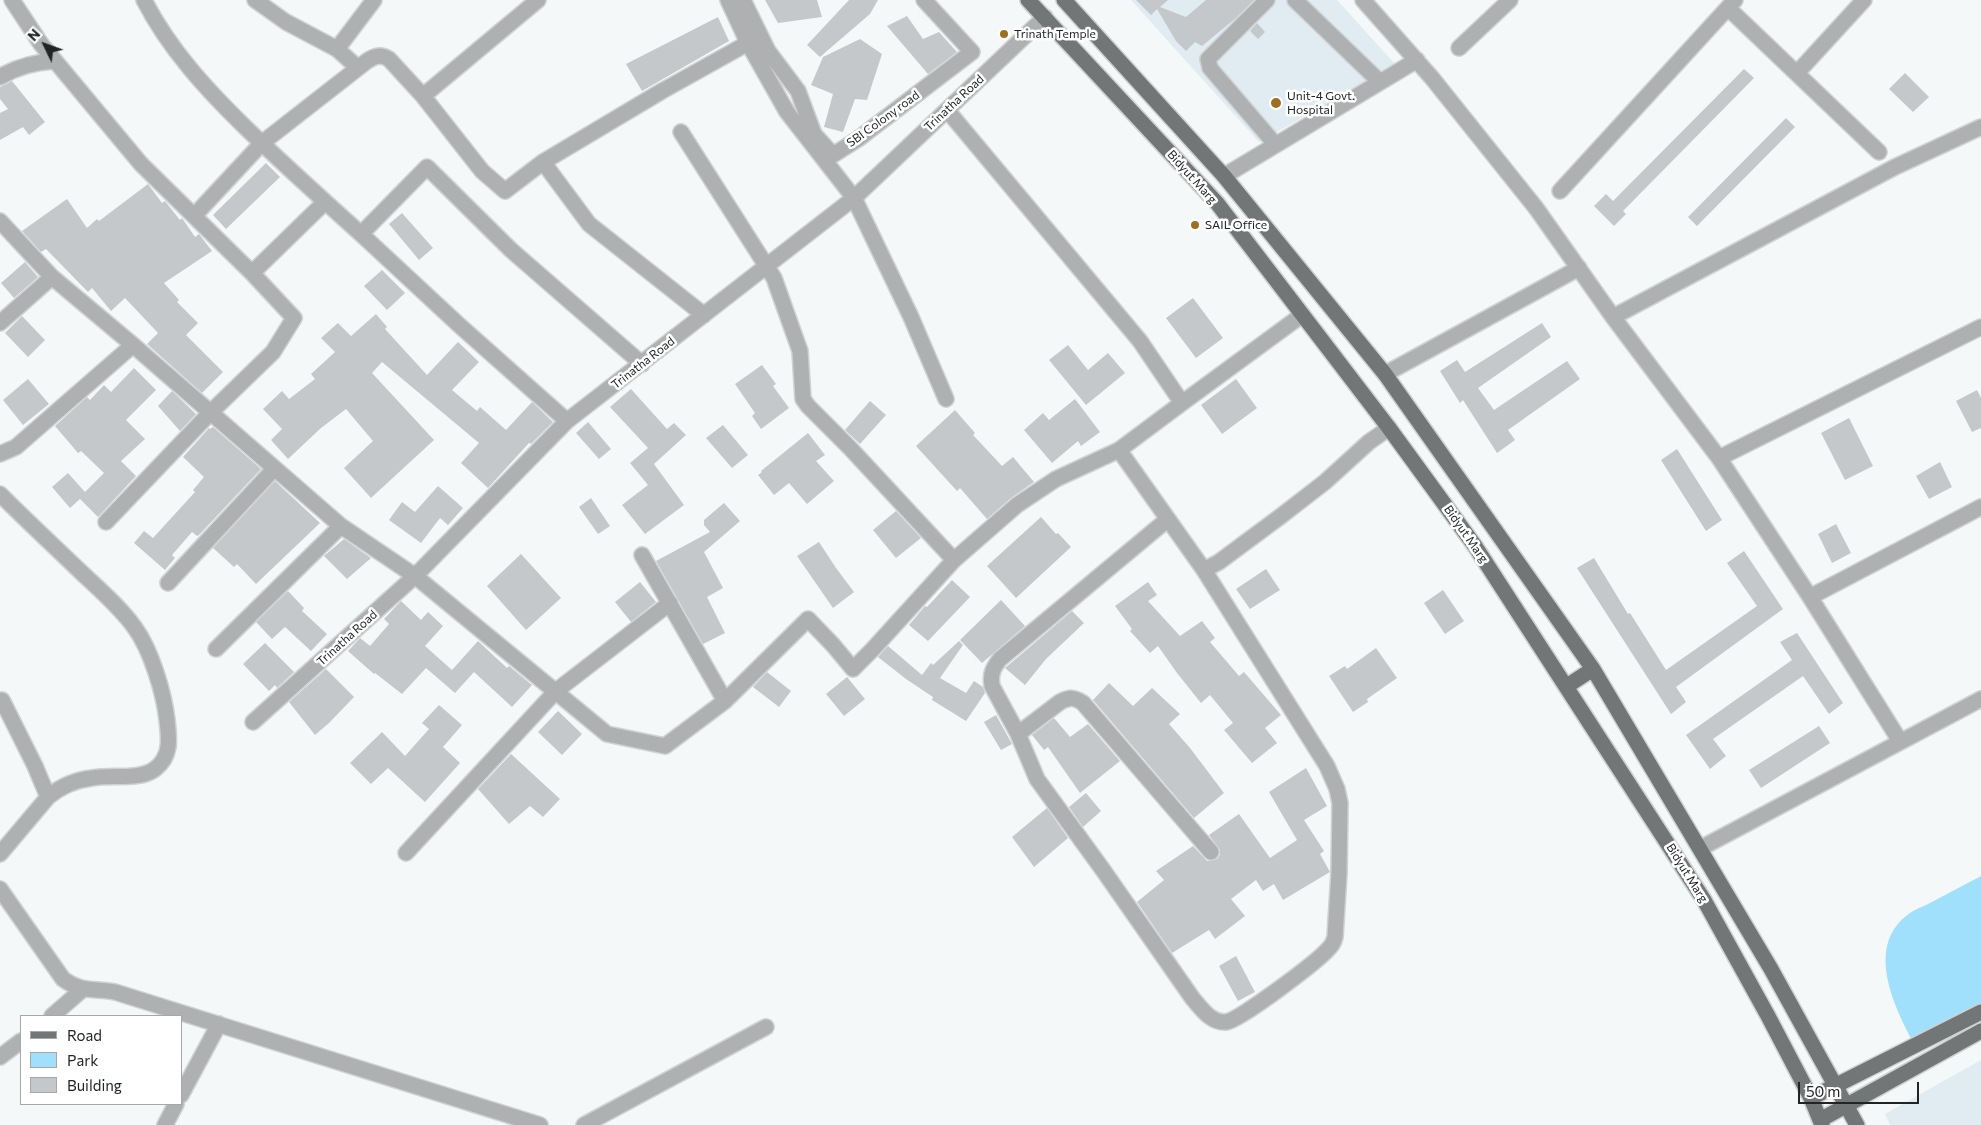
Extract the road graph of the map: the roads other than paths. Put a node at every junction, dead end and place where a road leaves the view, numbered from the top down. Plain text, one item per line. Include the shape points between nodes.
1 (12, 0) edge
2 (144, 0) edge
3 (255, 0) edge
4 (374, 0) edge
5 (538, 0) edge
6 (728, 0) edge
7 (743, 0) edge
8 (924, 0) edge
9 (1028, 0) edge
10 (1064, 0) edge
11 (1267, 0) edge
12 (1295, 0) edge
13 (1363, 0) edge
14 (1510, 0) edge
15 (1864, 0) edge
16 (1732, 4) edge
17 (1045, 17) junction
18 (748, 43) junction
19 (1459, 48) dead end
20 (337, 49) junction
21 (1417, 60) junction
22 (55, 61) junction
23 (358, 68) junction
24 (1796, 73) junction
25 (0, 77) edge
26 (1380, 82) junction
27 (423, 96) junction
28 (947, 110) junction
29 (1981, 127) edge
30 (681, 132) dead end
31 (262, 143) junction
32 (1275, 144) junction
33 (1879, 152) dead end
34 (543, 162) junction
35 (1224, 176) junction
36 (1560, 191) dead end
37 (854, 198) junction
38 (325, 202) junction
39 (194, 216) junction
40 (0, 221) edge
41 (361, 234) junction
42 (767, 266) junction
43 (1579, 268) junction
44 (252, 272) junction
45 (52, 277) junction
46 (704, 315) junction
47 (1302, 315) junction
48 (1613, 316) junction
49 (0, 323) edge
50 (1981, 327) edge
51 (133, 345) junction
52 (642, 364) junction
53 (1385, 374) junction
54 (946, 399) dead end
55 (1182, 403) junction
56 (210, 413) junction
57 (567, 421) junction
58 (1389, 428) junction
59 (1119, 450) junction
60 (0, 454) edge
61 (1718, 458) junction
62 (274, 469) junction
63 (0, 494) edge
64 (1981, 507) edge
65 (1168, 519) junction
66 (106, 522) dead end
67 (341, 526) junction
68 (642, 555) dead end
69 (954, 560) junction
70 (1204, 570) junction
71 (415, 576) junction
72 (168, 583) dead end
73 (1810, 596) junction
74 (670, 604) junction
75 (216, 649) dead end
76 (1593, 670) junction
77 (1567, 686) junction
78 (556, 690) junction
79 (1981, 699) edge
80 (2, 700) dead end
81 (724, 701) junction
82 (253, 722) dead end
83 (1018, 734) junction
84 (1900, 741) junction
85 (48, 797) junction
86 (1701, 848) junction
87 (1211, 852) dead end
88 (406, 853) dead end
89 (0, 854) edge
90 (0, 889) edge
91 (83, 989) junction
92 (1981, 1012) edge
93 (53, 1015) edge
94 (219, 1024) junction
95 (766, 1027) dead end
96 (1981, 1031) edge
97 (20, 1041) edge
98 (0, 1058) edge
99 (1836, 1085) junction
100 (182, 1093) edge
101 (1811, 1098) junction
102 (1847, 1104) junction
103 (175, 1105) edge
104 (1817, 1123) edge
105 (165, 1125) edge
106 (540, 1125) edge
107 (584, 1125) edge
108 (1857, 1125) edge

1 - 22 street
2 - 31 street via 190,68
3 - 20 street via 286,22
4 - 20 street
5 - 27 street
6 - 18 street
7 - 8 street, SBI Colony road via 768,52 798,91 814,134 833,155 972,52
9 - 17 main road, Bidyut Marg
10 - 35 main road, Bidyut Marg
11 - 32 street via 1208,59 1210,68
12 - 26 street
13 - 21 street
14 - 19 street
15 - 24 street
16 - 24 street
16 - 36 street
17 - 28 street, Trinatha Road
17 - 47 main road, Bidyut Marg via 1217,203
18 - 34 street
18 - 37 street via 787,112
20 - 23 street
21 - 26 street
21 - 43 street via 1536,208
22 - 25 street via 21,66
22 - 39 street via 141,164
23 - 27 street via 374,57 383,56
23 - 31 street
24 - 33 street
26 - 32 street
27 - 34 street via 482,171 506,191
28 - 37 street, Trinatha Road
28 - 55 street via 1140,341
29 - 48 street via 1895,167
30 - 42 street
31 - 38 street
31 - 39 street
32 - 35 street
34 - 46 street via 589,224
35 - 53 main road, Bidyut Marg
37 - 42 street, Trinatha Road
37 - 54 street
38 - 41 street
38 - 44 street
39 - 44 street
40 - 45 street
41 - 52 street via 427,167 511,250
41 - 57 street
42 - 46 street, Trinatha Road
42 - 69 street via 800,351 803,398 808,406
43 - 48 street
43 - 53 street
44 - 56 street via 294,318 273,352
45 - 49 street
45 - 51 street
46 - 52 street, Trinatha Road
47 - 55 street
47 - 58 main road, Bidyut Marg
48 - 61 street
50 - 61 street
51 - 56 street
51 - 60 street via 16,447
52 - 57 street, Trinatha Road
53 - 76 main road, Bidyut Marg
55 - 59 street
56 - 62 street
56 - 66 street
57 - 71 street, Trinatha Road
58 - 70 street via 1282,516
58 - 77 main road, Bidyut Marg via 1475,546
59 - 65 street
59 - 69 street via 1056,478 1038,490
61 - 73 street
62 - 67 street
62 - 72 street
63 - 85 street via 135,627 145,645 166,710 170,744 154,770 142,774 93,777 70,783
64 - 73 street
65 - 70 street
65 - 83 street via 993,668 992,686
67 - 71 street
67 - 75 street
68 - 74 street
69 - 81 street via 853,669 808,619
70 - 83 street via 1327,766 1337,789 1340,803 1335,936 1333,945 1325,953 1228,1022 1211,1018 1193,999 1037,779
71 - 78 street
71 - 82 street, Trinatha Road
73 - 84 street
74 - 78 street
74 - 81 street
76 - 77 main road
76 - 86 main road, Bidyut Marg
77 - 101 main road, Bidyut Marg via 1704,900
78 - 81 street via 607,734 665,746
78 - 88 street
79 - 84 street
80 - 85 street
83 - 87 street via 1068,698 1083,703
84 - 86 street
85 - 89 street
86 - 99 main road, Bidyut Marg
90 - 91 street via 63,979
91 - 93 street
91 - 94 street via 115,992
92 - 99 main road
94 - 100 street
94 - 106 street
95 - 107 street
96 - 102 main road
97 - 98 street
99 - 101 main road
99 - 102 main road, Bidyut Marg
101 - 104 main road, Bidyut Marg
102 - 104 main road
102 - 108 main road, Bidyut Marg
103 - 105 street

